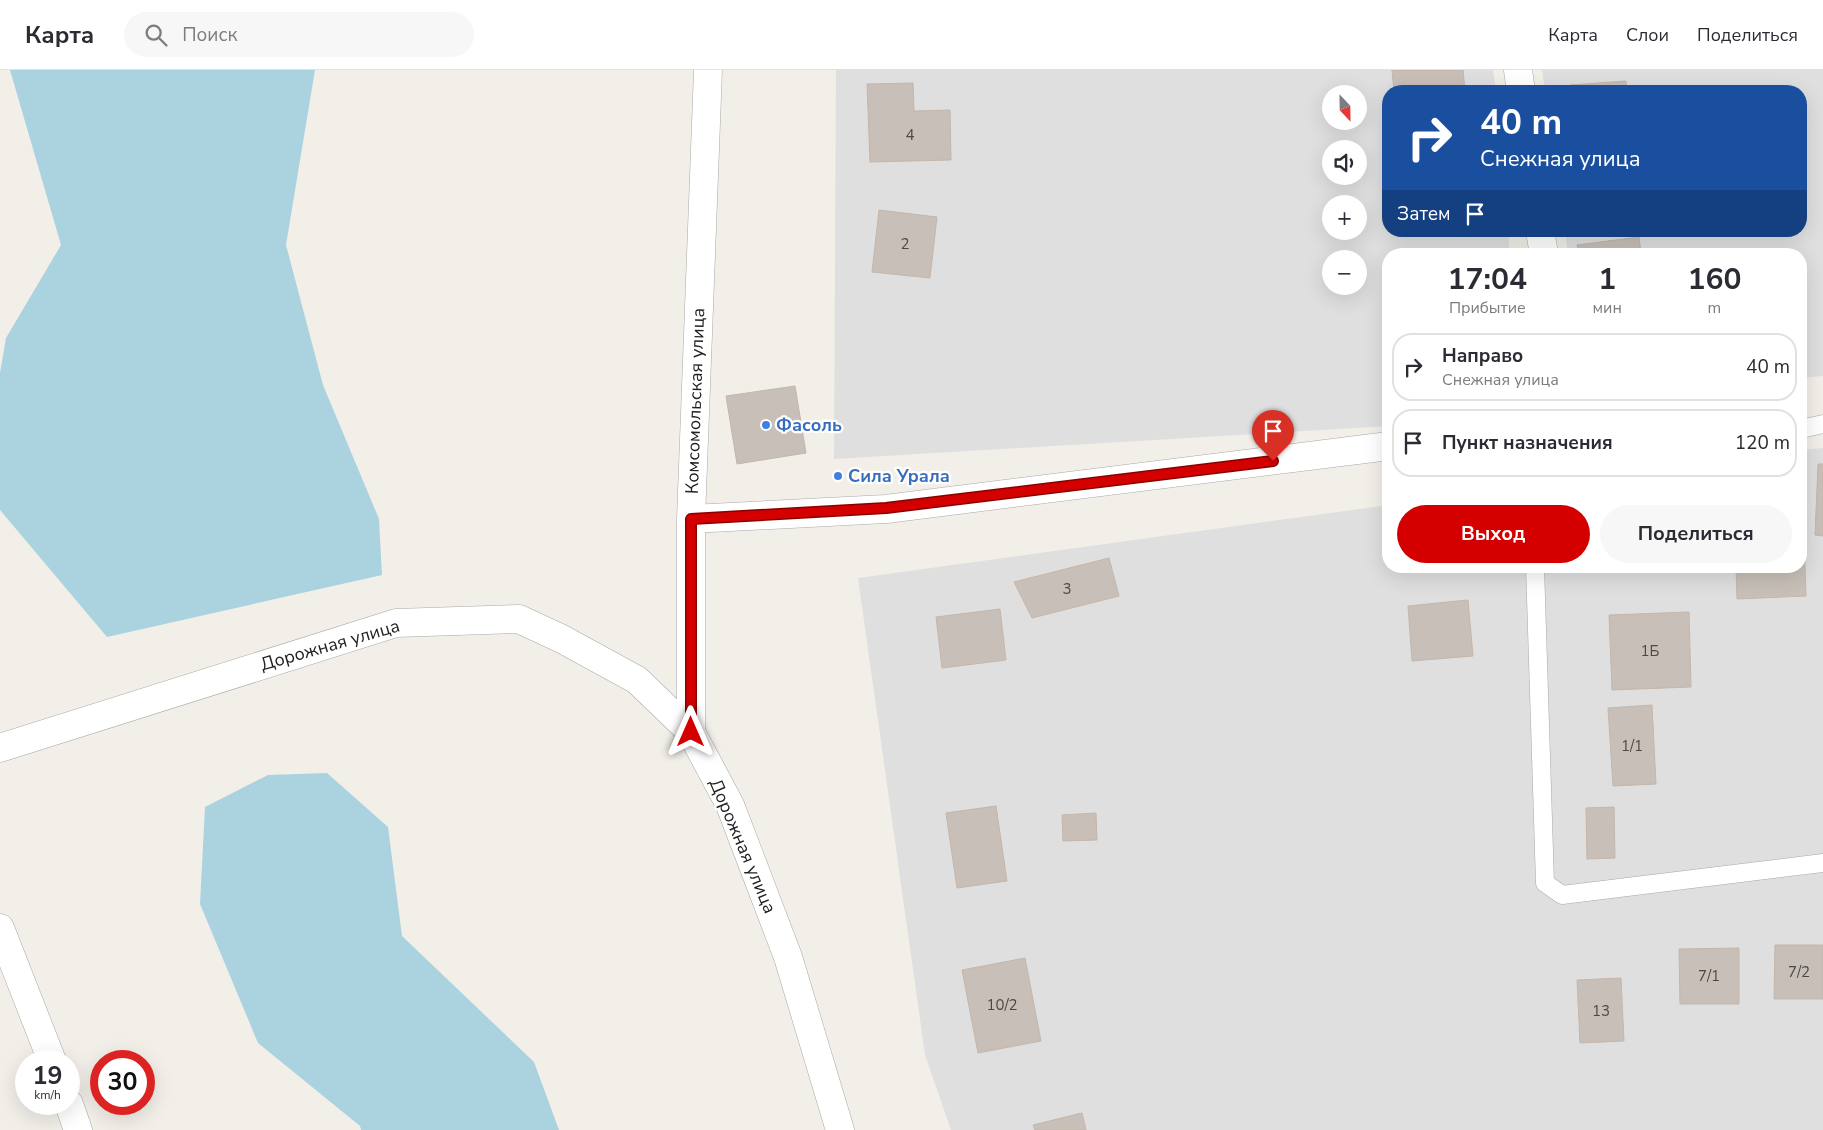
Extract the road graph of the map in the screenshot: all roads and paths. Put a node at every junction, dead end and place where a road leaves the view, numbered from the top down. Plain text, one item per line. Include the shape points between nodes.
1 (708, 70) edge
2 (1518, 70) edge
3 (1520, 85) edge
4 (1823, 424) edge
5 (1807, 428) edge
6 (1382, 447) edge
7 (691, 519) junction
8 (1535, 573) edge
9 (691, 732) junction
10 (0, 748) edge
11 (1823, 863) edge
12 (0, 928) edge
13 (48, 1050) edge
14 (73, 1115) edge
15 (78, 1130) edge
16 (840, 1130) edge

1 - 7 street, Комсомольская улица
2 - 3 street
4 - 5 lane
6 - 7 street via 886,508
7 - 9 street, Комсомольская улица
8 - 11 lane via 1545,883 1562,894
9 - 10 street, Дорожная улица via 637,680 519,619 396,623
9 - 16 street, Дорожная улица via 730,805 788,957
12 - 13 street
14 - 15 street

